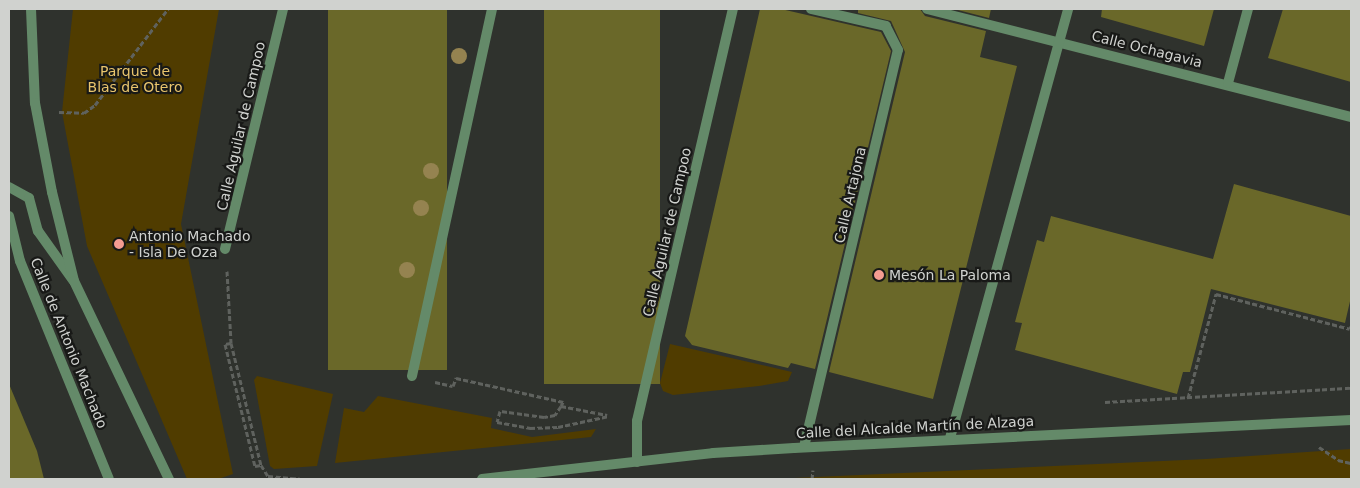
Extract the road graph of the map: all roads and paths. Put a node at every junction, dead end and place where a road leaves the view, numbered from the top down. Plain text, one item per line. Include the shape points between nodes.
1 (31, 9) edge
2 (168, 9) edge
3 (283, 9) edge
4 (492, 9) edge
5 (733, 9) edge
6 (811, 9) edge
7 (926, 9) edge
8 (1068, 9) edge
9 (1248, 9) edge
10 (1059, 42) junction
11 (1228, 83) junction
12 (84, 113) dead end
13 (1351, 117) edge
14 (9, 187) edge
15 (9, 216) edge
16 (225, 249) joint
17 (74, 281) junction
18 (1351, 326) edge
19 (412, 376) joint
20 (1351, 388) edge
21 (1188, 398) junction
22 (1105, 402) dead end
23 (561, 406) junction
24 (593, 412) dead end
25 (609, 416) dead end
26 (1351, 420) edge
27 (950, 438) junction
28 (804, 447) junction
29 (637, 462) junction
30 (813, 469) dead end
31 (109, 479) edge
32 (169, 479) edge
33 (300, 479) edge
34 (482, 479) edge
35 (812, 479) edge

1 - 17 street, Calle de Antonio Machado via 35,103
2 - 12 path via 95,105
3 - 16 street, Calle Aguilar de Campoo
4 - 19 street
5 - 29 street, Calle Aguilar de Campoo via 637,421
6 - 28 street, Calle Artajona via 886,26 898,50
7 - 10 street
8 - 10 street
9 - 11 street
10 - 11 street, Calle Ochagavia
10 - 27 street
11 - 13 street, Calle Ochagavia
14 - 17 street, Calle de Antonio Machado via 29,198 38,231
15 - 31 street, Calle de Antonio Machado via 20,261
16 - 33 path via 231,343 225,344 255,466 261,464 268,476
17 - 32 street, Calle de Antonio Machado
18 - 21 path via 1350,329 1216,294
19 - 23 path via 453,386 456,378 563,402
20 - 21 path
21 - 22 path
23 - 24 path
23 - 25 path via 555,415 544,417 500,411 497,422 530,428 558,427
26 - 27 street, Calle del Alcalde Martín de Alzaga
27 - 28 street, Calle del Alcalde Martín de Alzaga
28 - 29 street, Calle del Alcalde Martín de Alzaga
29 - 34 street, Calle del Alcalde Martín de Alzaga
30 - 35 path

